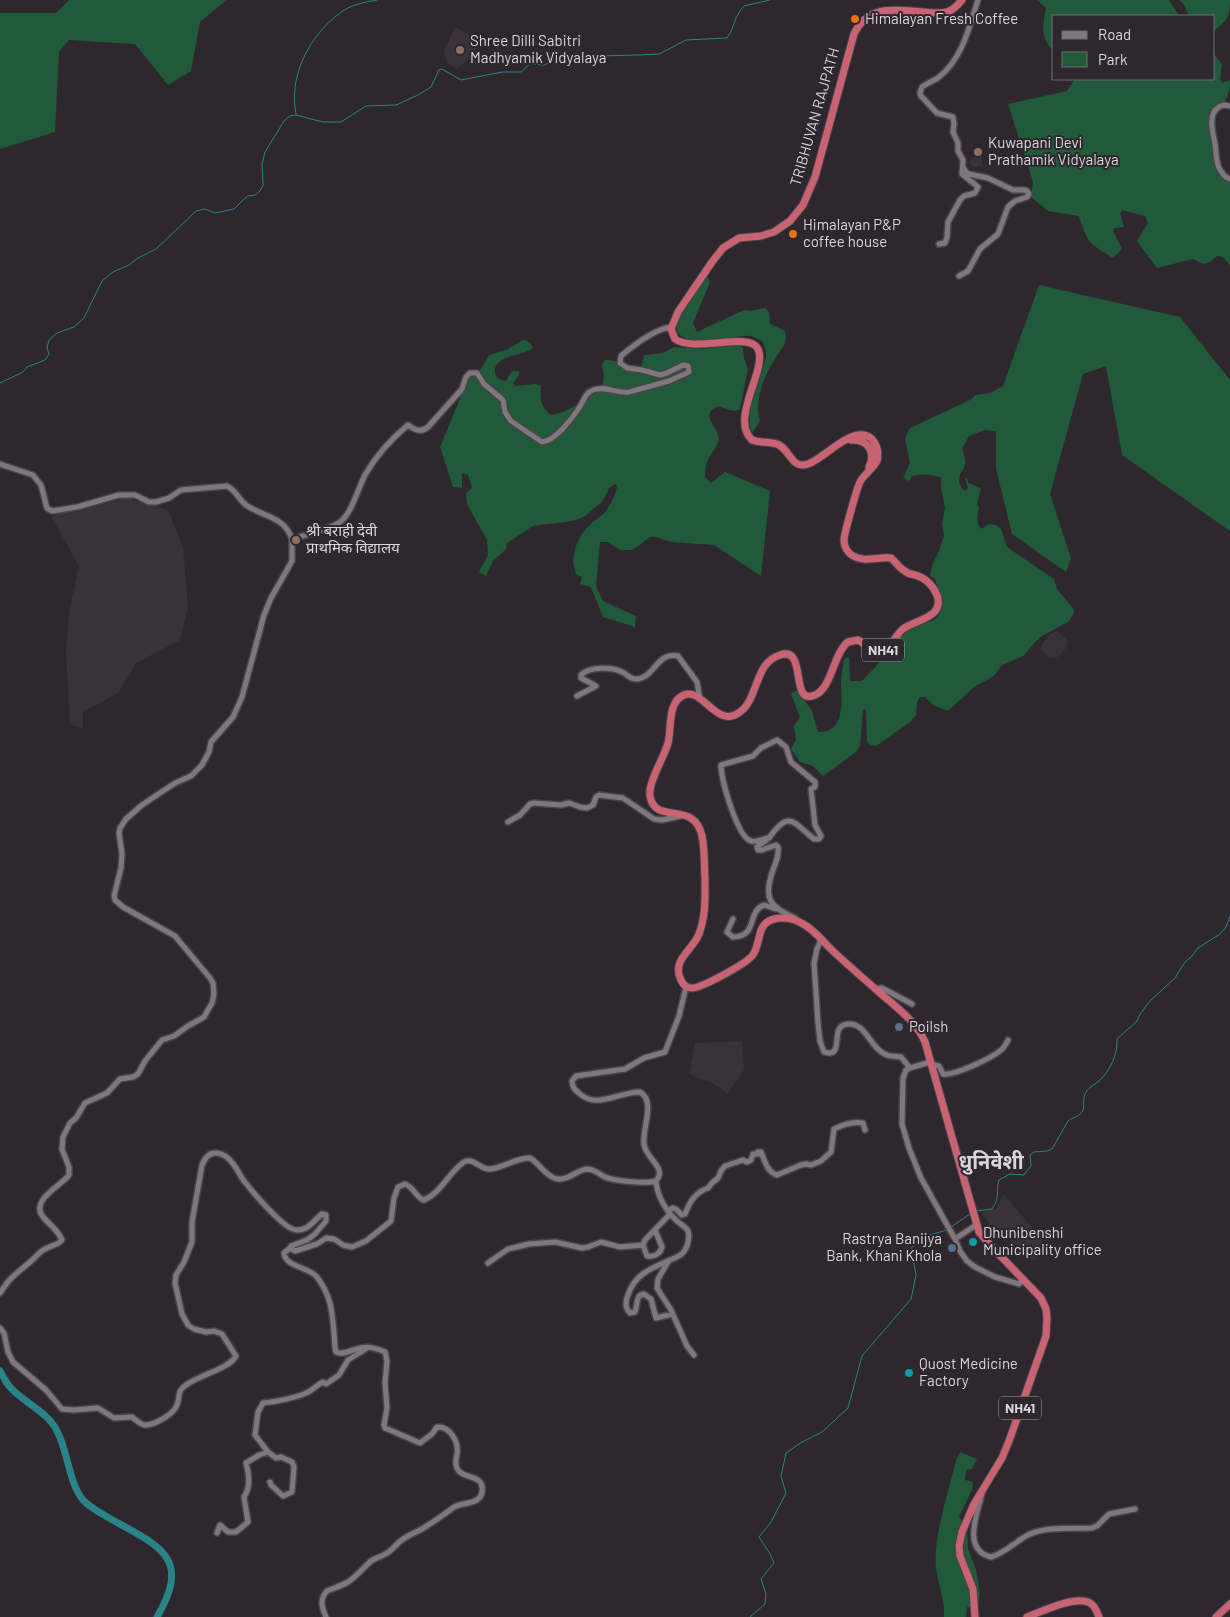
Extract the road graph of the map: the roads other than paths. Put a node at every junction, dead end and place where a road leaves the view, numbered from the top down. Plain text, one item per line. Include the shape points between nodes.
1 (962, 0) edge
2 (978, 0) edge
3 (1230, 106) edge
4 (962, 165) junction
5 (1230, 179) edge
6 (940, 244) dead end
7 (959, 276) dead end
8 (671, 327) junction
9 (0, 464) edge
10 (292, 539) junction
11 (577, 696) dead end
12 (700, 699) junction
13 (684, 815) junction
14 (508, 822) dead end
15 (769, 838) junction
16 (776, 909) junction
17 (733, 919) dead end
18 (811, 929) junction
19 (822, 940) junction
20 (686, 987) junction
21 (876, 989) junction
22 (912, 1004) dead end
23 (1008, 1040) dead end
24 (930, 1063) junction
25 (910, 1068) junction
26 (865, 1130) dead end
27 (656, 1181) junction
28 (669, 1212) junction
29 (976, 1225) junction
30 (655, 1230) junction
31 (955, 1239) junction
32 (643, 1244) junction
33 (290, 1248) junction
34 (670, 1260) junction
35 (488, 1264) dead end
36 (1023, 1279) junction
37 (0, 1293) edge
38 (672, 1314) junction
39 (0, 1328) edge
40 (367, 1348) junction
41 (694, 1355) dead end
42 (268, 1452) junction
43 (270, 1482) dead end
44 (982, 1491) junction
45 (1135, 1509) dead end
46 (217, 1533) dead end
47 (1230, 1604) edge
48 (326, 1617) edge
49 (975, 1617) edge
50 (1027, 1617) edge
51 (1099, 1617) edge
52 (1216, 1617) edge

1 - 8 highway, TRIBHUVAN RAJPATH via 952,10 943,13 885,11 861,22 854,34 817,171 802,205 790,221 774,232 739,238 723,248
2 - 4 street via 969,31 957,55 942,75 922,87 920,93 937,113 953,117 952,132 958,143
3 - 5 street via 1221,105 1212,114 1218,166
4 - 6 street via 962,174 978,187 974,193 960,200 948,222 945,243
4 - 7 street via 967,173 988,178 1013,190 1025,190 1028,194 1008,207 998,234 980,249 968,271
8 - 10 street via 634,346 622,356 620,363 627,368 660,375 683,365 688,366 689,372 670,381 624,393 601,388 591,391 568,423 547,441 542,442 511,421 503,400 484,384 477,373 470,373 462,389 428,427 418,430 408,424 384,446 342,521
8 - 12 highway, NH41 via 674,339 686,344 747,341 758,348 759,363 745,422 752,440 779,445 794,462 803,465 853,436 861,435 874,442 877,458 858,485 845,531 846,548 860,558 891,558 905,572 931,585 938,605 936,612 904,628 888,648 872,648 858,640 848,642 824,686 814,696 802,692 796,666 785,654 766,665 749,700 737,714 721,715
9 - 10 street via 32,475 41,485 47,508 52,511 119,495 135,495 156,502 182,490 227,486 246,505 285,527
10 - 37 street via 292,561 264,615 236,713 210,742 202,766 142,805 126,819 119,833 122,854 115,900 175,936 213,983 212,1003 200,1020 162,1040 138,1074 120,1079 107,1093 85,1103 80,1114 70,1123 62,1137 69,1174 44,1195 40,1207 42,1215 62,1240 43,1249 18,1270
11 - 12 street via 596,686 581,678 584,672 614,669 632,678 641,678 665,656 672,655 678,656 697,682
12 - 13 highway via 687,694 674,704 668,743 651,790 651,799 658,808
13 - 14 street via 654,819 623,798 599,795 587,808 569,803 530,804
13 - 20 highway via 695,820 701,831 706,898 699,933 679,965 679,976
15 - 15 street via 777,826 789,820 814,840 821,836 815,825 810,792 815,782 791,762 786,747 777,740 753,756 721,767 730,804 746,838 752,842
15 - 16 street via 757,849 778,847 779,854 769,882 770,900
16 - 17 street via 760,907 755,911 749,930 740,937 733,937 727,932
16 - 18 street via 804,922
18 - 19 highway, NH41
18 - 20 highway, NH41 via 788,918 768,921 762,927 756,950 748,959 703,986
19 - 21 highway, NH41
19 - 25 street via 814,963 818,1023 824,1052 830,1053 837,1047 839,1028 856,1024 879,1051 902,1057
20 - 27 street via 665,1052 644,1058 625,1069 579,1076 572,1081 576,1090 591,1101 634,1092 640,1092 646,1098 644,1144 659,1170
21 - 22 street via 882,988
21 - 24 highway, NH41 via 918,1029
23 - 24 street via 1002,1050 992,1056 946,1075 938,1065
24 - 25 street
24 - 29 highway, NH41
25 - 31 street via 903,1078 902,1124 921,1178
26 - 28 street via 863,1123 841,1125 834,1129 831,1152 821,1161 777,1175 772,1173 760,1151 753,1154 751,1160 730,1164 721,1171 708,1188 691,1200 685,1214 673,1208
27 - 28 street via 658,1193
27 - 33 street via 611,1179 588,1169 556,1179 530,1158 513,1160 490,1169 467,1161 428,1199 422,1200 410,1186 398,1187 391,1221 361,1244 348,1246 326,1238 305,1248 294,1251
28 - 30 street
28 - 34 street via 687,1229 689,1238 683,1252
29 - 31 street
29 - 36 highway, NH41 via 984,1239
30 - 32 street
30 - 32 street via 662,1247 659,1253 647,1256
31 - 36 street via 960,1252 975,1267 1019,1284
32 - 35 street via 620,1247 601,1242 582,1248 555,1242 537,1243 512,1247
33 - 39 street via 314,1234 326,1220 326,1215 322,1214 308,1227 290,1228 262,1202 228,1159 216,1152 207,1156 197,1193 192,1242 174,1283 188,1325 222,1334 236,1356 228,1365 186,1385 179,1392 174,1410 153,1423 142,1424 132,1417 114,1418 98,1408 62,1409 46,1390 13,1362
33 - 40 street via 284,1253 287,1261 302,1270 309,1270 327,1292 336,1352 341,1354
34 - 38 street via 656,1285
34 - 38 street via 638,1276 626,1299 626,1307 630,1313 635,1312 637,1297 644,1294 651,1299 656,1318
36 - 44 highway, NH41 via 1046,1308 1046,1336 1002,1458
38 - 41 street
40 - 42 street via 348,1360 339,1374 326,1384 318,1384 299,1396 263,1403 258,1412 255,1435
40 - 48 street via 382,1350 387,1356 385,1428 416,1443 423,1442 439,1427 450,1432 457,1445 456,1469 477,1478 482,1484 482,1492 476,1500 459,1504 403,1539 348,1582 327,1591 322,1601
42 - 43 street via 292,1462 294,1467 292,1492 283,1496
42 - 46 street via 246,1463 249,1474 244,1497 248,1522 236,1532 228,1532 220,1525
44 - 45 street via 974,1538 980,1553 990,1557 1031,1534 1092,1528 1109,1514
44 - 49 highway, NH41 via 962,1532 959,1546 972,1590
47 - 52 highway
50 - 51 highway via 1078,1600 1093,1605

